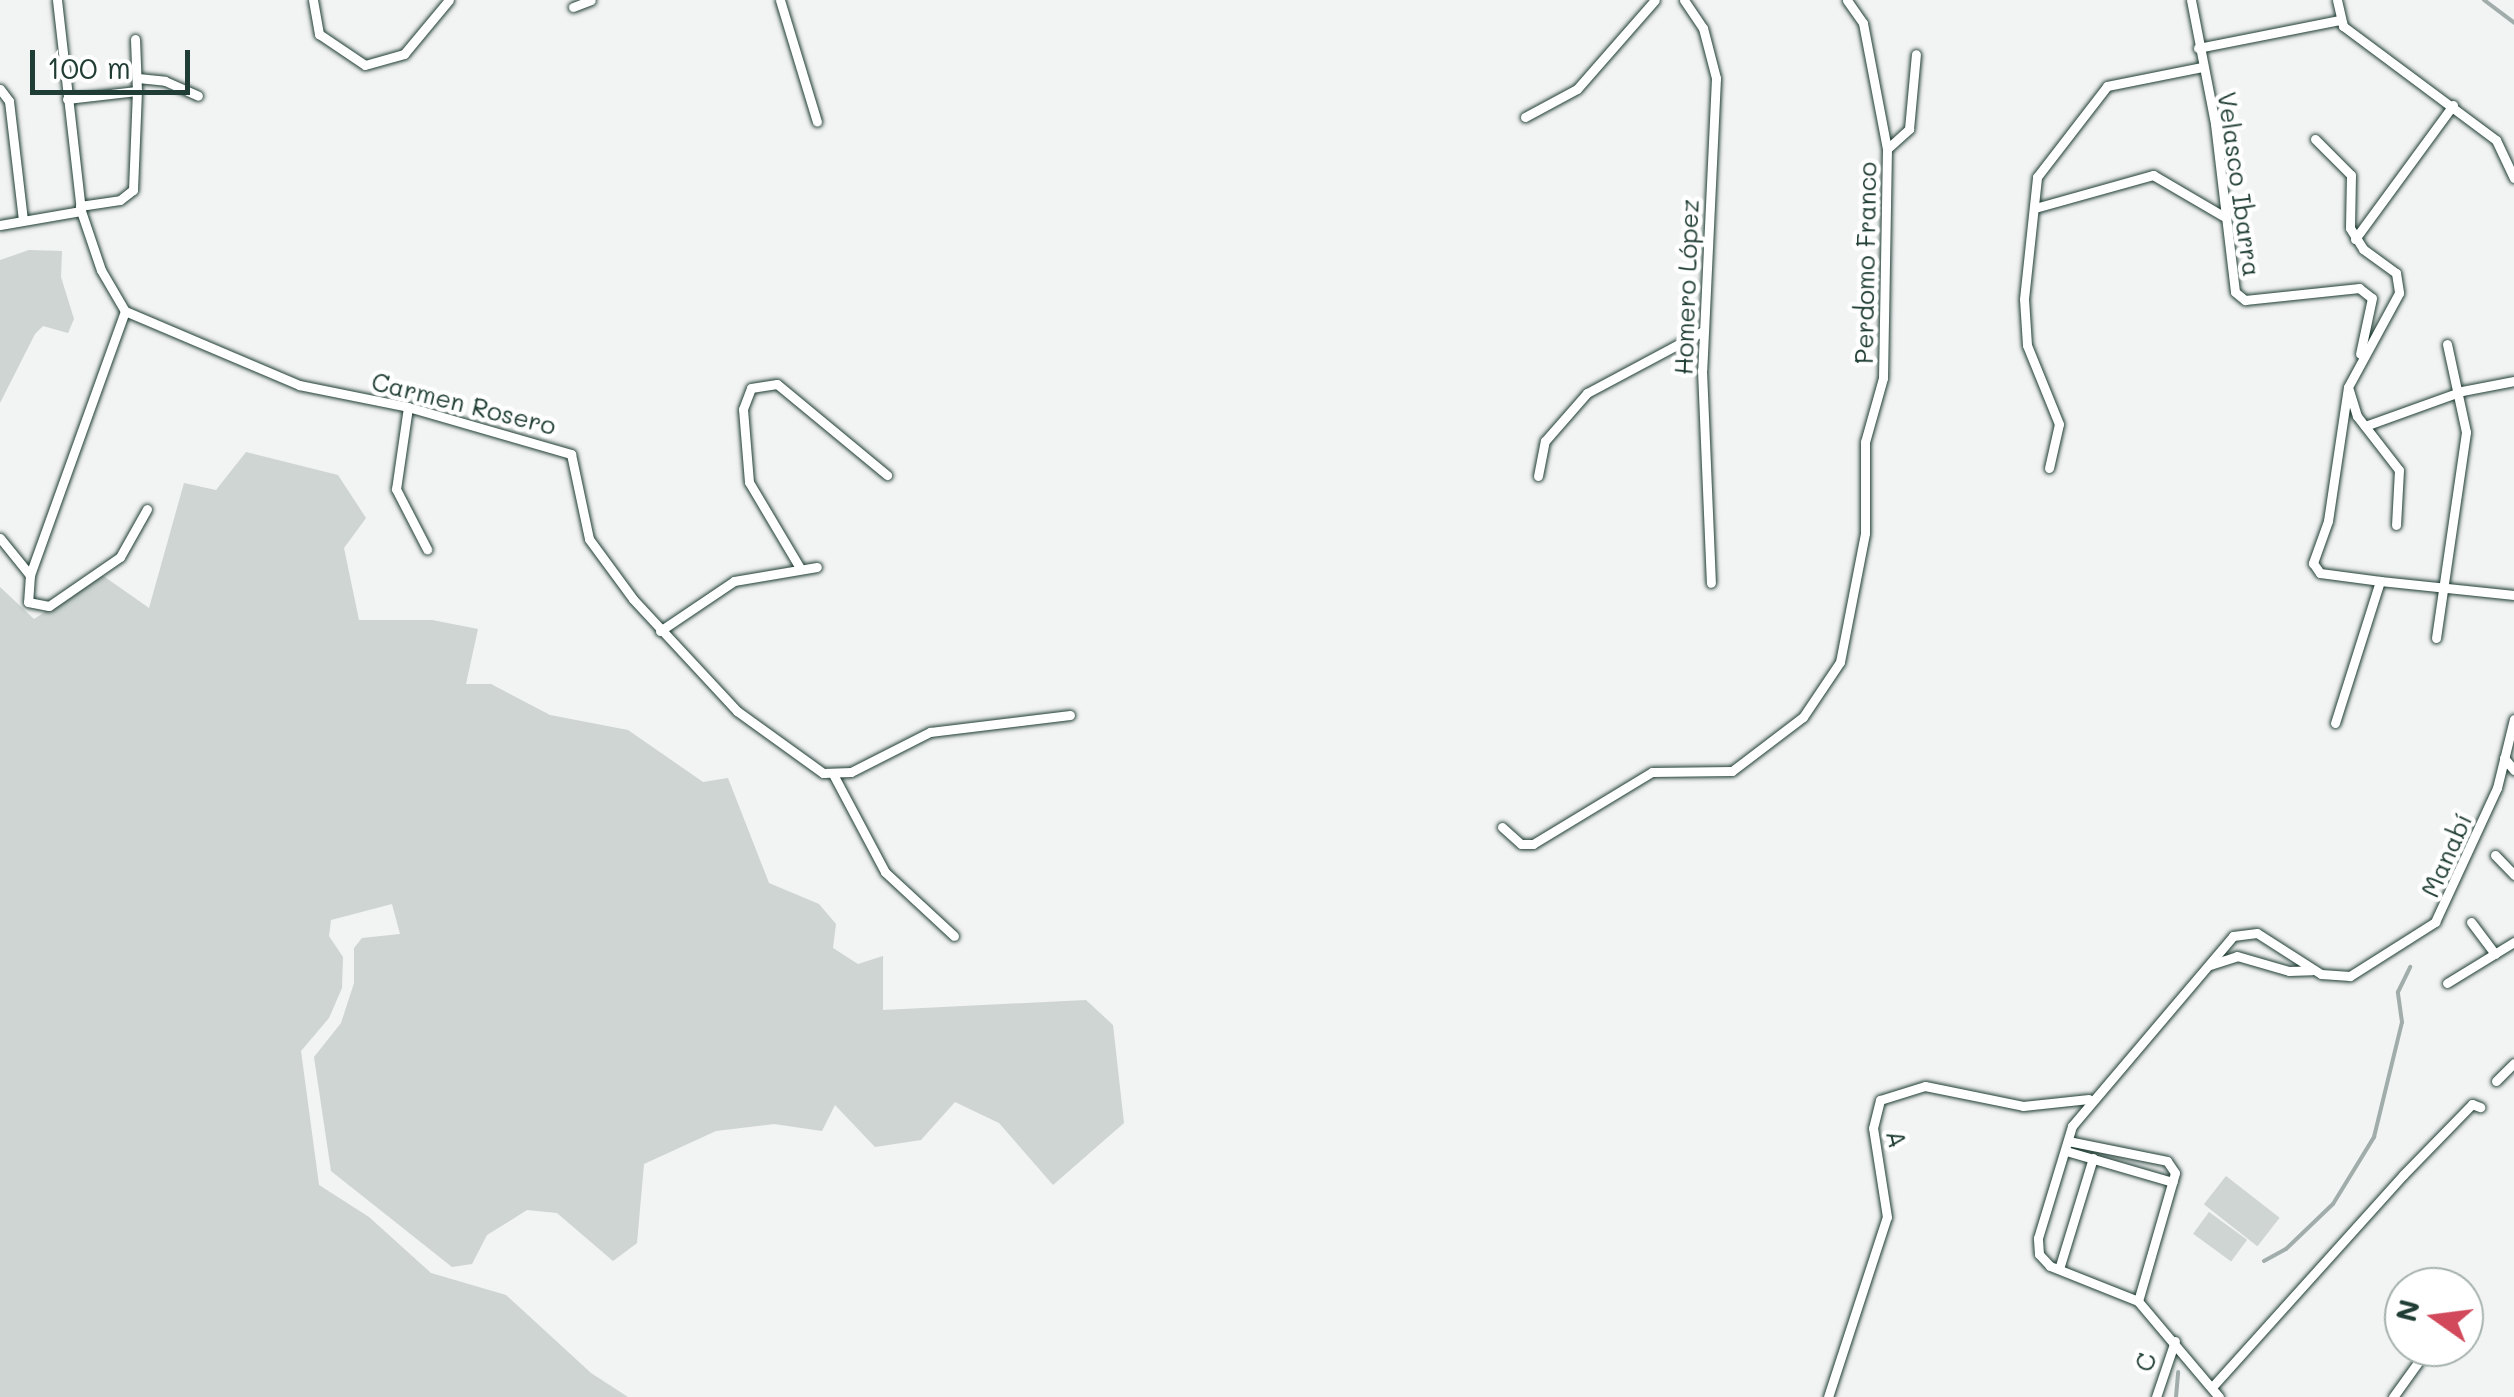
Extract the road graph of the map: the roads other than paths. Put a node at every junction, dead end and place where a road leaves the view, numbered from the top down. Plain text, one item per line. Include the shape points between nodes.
1 (56, 0) edge
2 (313, 0) edge
3 (449, 0) edge
4 (591, 0) edge
5 (780, 0) edge
6 (1655, 0) edge
7 (1684, 0) edge
8 (1847, 0) edge
9 (2190, 0) edge
10 (2337, 0) edge
11 (573, 7) dead end
12 (2340, 20) junction
13 (135, 40) dead end
14 (2198, 48) junction
15 (1916, 54) dead end
16 (2202, 66) junction
17 (138, 78) junction
18 (0, 89) edge
19 (137, 92) junction
20 (198, 96) dead end
21 (67, 100) junction
22 (2454, 106) junction
23 (1525, 117) dead end
24 (817, 122) dead end
25 (2315, 139) dead end
26 (1888, 149) junction
27 (2514, 178) edge
28 (2034, 208) junction
29 (80, 209) junction
30 (2222, 216) junction
31 (23, 220) junction
32 (0, 225) edge
33 (2355, 240) junction
34 (125, 311) junction
35 (1703, 331) junction
36 (2448, 344) dead end
37 (2360, 356) junction
38 (2514, 380) edge
39 (2348, 387) junction
40 (2462, 390) junction
41 (408, 407) junction
42 (2365, 426) junction
43 (2049, 468) dead end
44 (887, 475) dead end
45 (1538, 476) dead end
46 (147, 509) dead end
47 (2396, 525) dead end
48 (0, 538) edge
49 (426, 549) dead end
50 (818, 566) dead end
51 (800, 568) junction
52 (30, 574) junction
53 (2380, 582) junction
54 (1711, 583) dead end
55 (2442, 588) junction
56 (2514, 595) edge
57 (660, 631) junction
58 (2436, 638) dead end
59 (1070, 715) dead end
60 (2514, 719) edge
61 (2335, 723) dead end
62 (2504, 758) junction
63 (2514, 770) edge
64 (834, 776) junction
65 (1502, 827) dead end
66 (2495, 855) dead end
67 (2514, 875) edge
68 (2471, 922) dead end
69 (954, 936) dead end
70 (2514, 942) edge
71 (2495, 954) junction
72 (2203, 969) junction
73 (2312, 970) junction
74 (2447, 983) dead end
75 (2514, 1063) edge
76 (2496, 1081) dead end
77 (2092, 1098) junction
78 (2480, 1107) dead end
79 (2067, 1146) junction
80 (2123, 1149) junction
81 (2093, 1158) junction
82 (2117, 1165) junction
83 (2173, 1182) junction
84 (2059, 1268) junction
85 (2138, 1301) junction
86 (2175, 1341) junction
87 (2415, 1367) edge
88 (2212, 1386) junction
89 (1828, 1397) edge
90 (2156, 1397) edge
91 (2219, 1397) edge
92 (2393, 1397) edge

1 - 21 street
2 - 3 street via 320,34 365,65 404,54
4 - 11 street
5 - 24 street
6 - 23 street via 1577,89
7 - 35 street, Homero López via 1702,28 1716,78
8 - 26 street, Perdomo Franco via 1863,23
9 - 14 street, Velasco Ibarra
10 - 12 street
12 - 14 street
12 - 22 street
13 - 17 street
14 - 16 street, Velasco Ibarra
15 - 26 street via 1909,129
16 - 28 street via 2103,89 2037,178
16 - 30 street, Velasco Ibarra
17 - 19 street
17 - 20 street
18 - 31 street via 9,100
19 - 21 street
19 - 29 street via 134,190
21 - 29 street
22 - 27 street via 2496,140
22 - 33 street
25 - 33 street via 2351,175
26 - 65 street, Perdomo Franco via 1882,378 1865,442 1865,532 1840,662 1803,718 1752,760 1723,773 1652,772 1627,781 1554,837 1533,844 1521,844
28 - 30 street via 2154,175
28 - 43 street via 2024,299 2027,345 2059,424
29 - 31 street
29 - 34 street
30 - 37 street, Velasco Ibarra via 2230,278 2245,300 2359,288 2372,298
31 - 32 street
33 - 37 street via 2392,266 2398,284 2396,303
34 - 41 street, Carmen Rosero via 299,385
34 - 52 street
35 - 45 street via 1587,393 1545,441
35 - 54 street, Homero López
36 - 40 street
37 - 39 street
38 - 40 street
39 - 42 street
39 - 53 street via 2328,521 2314,567
40 - 42 street
40 - 55 street via 2466,432
41 - 49 street via 396,489
41 - 57 street, Carmen Rosero via 571,454 589,540
42 - 47 street via 2398,470
44 - 51 street via 777,384 751,388 744,409 752,492
46 - 52 street via 130,547 49,606 28,602
48 - 52 street
50 - 51 street
51 - 57 street via 734,581
53 - 55 street
53 - 61 street
55 - 56 street
55 - 58 street
57 - 64 street, Carmen Rosero via 737,711 808,765
59 - 64 street via 930,732
60 - 62 street, Manabí
62 - 63 street
62 - 73 street, Manabí via 2447,907 2435,922 2363,973
64 - 69 street via 885,872
66 - 67 street
68 - 71 street
70 - 71 street
71 - 74 street
72 - 73 street, Manabí via 2237,956 2289,971
72 - 73 street via 2234,936 2257,933
72 - 77 street
75 - 76 street
77 - 79 street
77 - 89 street, A via 2023,1106 1908,1086 1880,1100 1873,1128 1888,1217
78 - 88 street via 2472,1104 2416,1161
79 - 80 street
79 - 81 street
79 - 84 street via 2038,1238 2039,1254
80 - 82 street
80 - 83 street via 2167,1161
81 - 82 street
81 - 84 street
82 - 83 street
83 - 85 street
84 - 85 street
85 - 86 street
86 - 88 street
86 - 90 street, C
87 - 92 street
88 - 91 street

